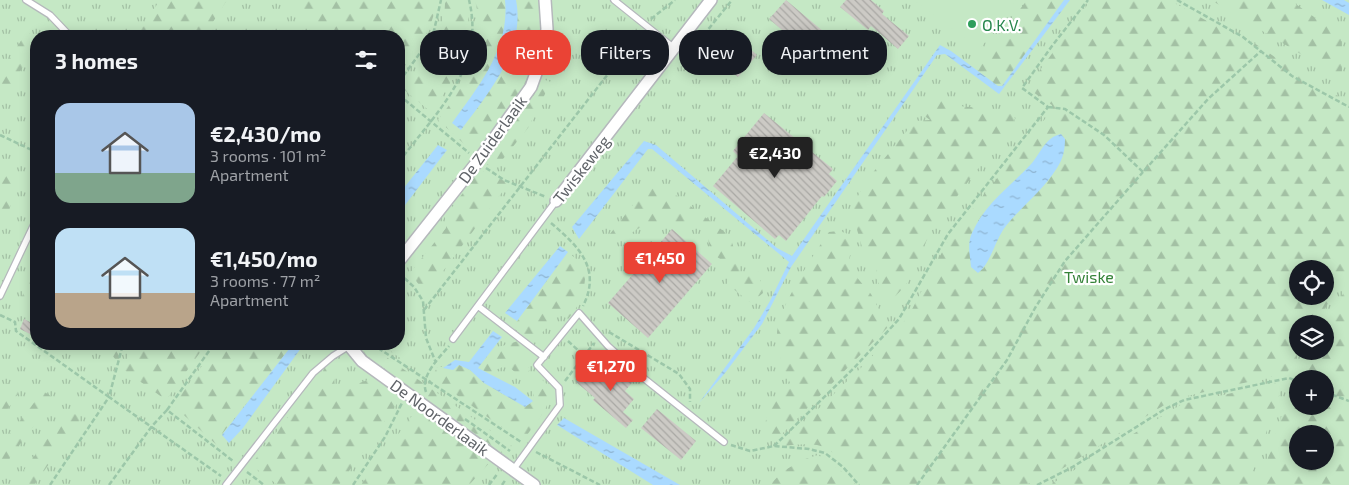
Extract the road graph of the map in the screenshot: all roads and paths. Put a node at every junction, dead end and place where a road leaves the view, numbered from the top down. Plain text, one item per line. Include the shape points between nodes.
1 (26, 0) edge
2 (441, 0) edge
3 (469, 0) edge
4 (545, 0) edge
5 (614, 0) edge
6 (675, 0) edge
7 (710, 0) edge
8 (732, 0) edge
9 (1088, 0) edge
10 (1178, 0) edge
11 (645, 26) junction
12 (64, 30) edge
13 (707, 30) edge
14 (674, 48) junction
15 (1261, 51) junction
16 (405, 74) edge
17 (1349, 106) edge
18 (1048, 107) junction
19 (0, 135) edge
20 (30, 149) edge
21 (405, 154) edge
22 (1143, 172) junction
23 (556, 201) joint
24 (544, 217) junction
25 (30, 233) edge
26 (405, 253) edge
27 (405, 278) edge
28 (0, 296) edge
29 (478, 306) junction
30 (424, 310) junction
31 (579, 313) junction
32 (0, 315) edge
33 (561, 335) junction
34 (599, 336) junction
35 (453, 339) joint
36 (30, 341) edge
37 (42, 350) edge
38 (121, 350) edge
39 (210, 350) edge
40 (341, 350) edge
41 (353, 350) edge
42 (382, 350) edge
43 (585, 357) junction
44 (544, 358) junction
45 (436, 363) junction
46 (604, 374) dead end
47 (426, 377) junction
48 (1289, 378) edge
49 (559, 388) junction
50 (408, 394) junction
51 (1334, 395) edge
52 (108, 397) junction
53 (1349, 401) edge
54 (691, 406) dead end
55 (167, 410) junction
56 (152, 426) junction
57 (724, 442) joint
58 (774, 446) junction
59 (529, 448) junction
60 (240, 467) junction
61 (513, 470) junction
62 (227, 483) edge
63 (50, 485) edge
64 (110, 485) edge
65 (264, 485) edge
66 (353, 485) edge
67 (534, 485) edge
68 (600, 485) edge
69 (859, 485) edge
70 (917, 485) edge
71 (1037, 485) edge

1 - 12 lane via 50,15
2 - 16 path via 433,35
3 - 21 path via 473,24 471,50 463,73 447,100
4 - 26 street, De Zuiderlaaik via 547,29 544,51 531,86 478,161
5 - 11 lane
6 - 11 path
7 - 14 street, Twiskeweg
8 - 13 path
9 - 18 path via 1022,88
10 - 15 path via 1243,37
11 - 14 lane
11 - 30 path
14 - 23 street, Twiskeweg
15 - 17 path via 1292,76
15 - 22 path via 1208,99
18 - 22 path via 1064,109 1104,135
18 - 58 path via 948,234 899,318 854,368
19 - 20 path
22 - 70 path via 1065,261 1007,360
23 - 24 lane, Twiskeweg
24 - 29 lane, Twiskeweg
24 - 31 path via 570,240 588,265 590,287
25 - 28 lane
27 - 30 path via 423,301
29 - 35 lane, Twiskeweg
29 - 44 lane
30 - 45 path via 426,338
31 - 33 lane
31 - 34 lane
32 - 36 path via 15,322 16,331
33 - 43 path
33 - 44 lane
34 - 43 path
34 - 54 path via 611,332 679,374 690,389
34 - 57 lane via 654,387
35 - 45 path
37 - 52 path
38 - 52 path
39 - 55 path
40 - 60 lane via 313,373
41 - 50 street, De Noorderlaaik via 362,361
42 - 47 path
43 - 46 path
43 - 49 path
44 - 49 lane via 538,365
45 - 47 path
47 - 50 path via 424,386 418,386
47 - 59 path
48 - 71 path via 1184,400
49 - 59 lane via 561,398 556,413
50 - 61 street, De Noorderlaaik
50 - 66 path via 385,437
51 - 53 path
52 - 56 path
52 - 63 path
55 - 56 path
55 - 60 path
56 - 62 path
56 - 64 path
57 - 58 path via 750,451
58 - 69 path via 825,453
59 - 61 lane
59 - 68 path
60 - 62 lane
60 - 65 path
61 - 67 street, De Noorderlaaik

